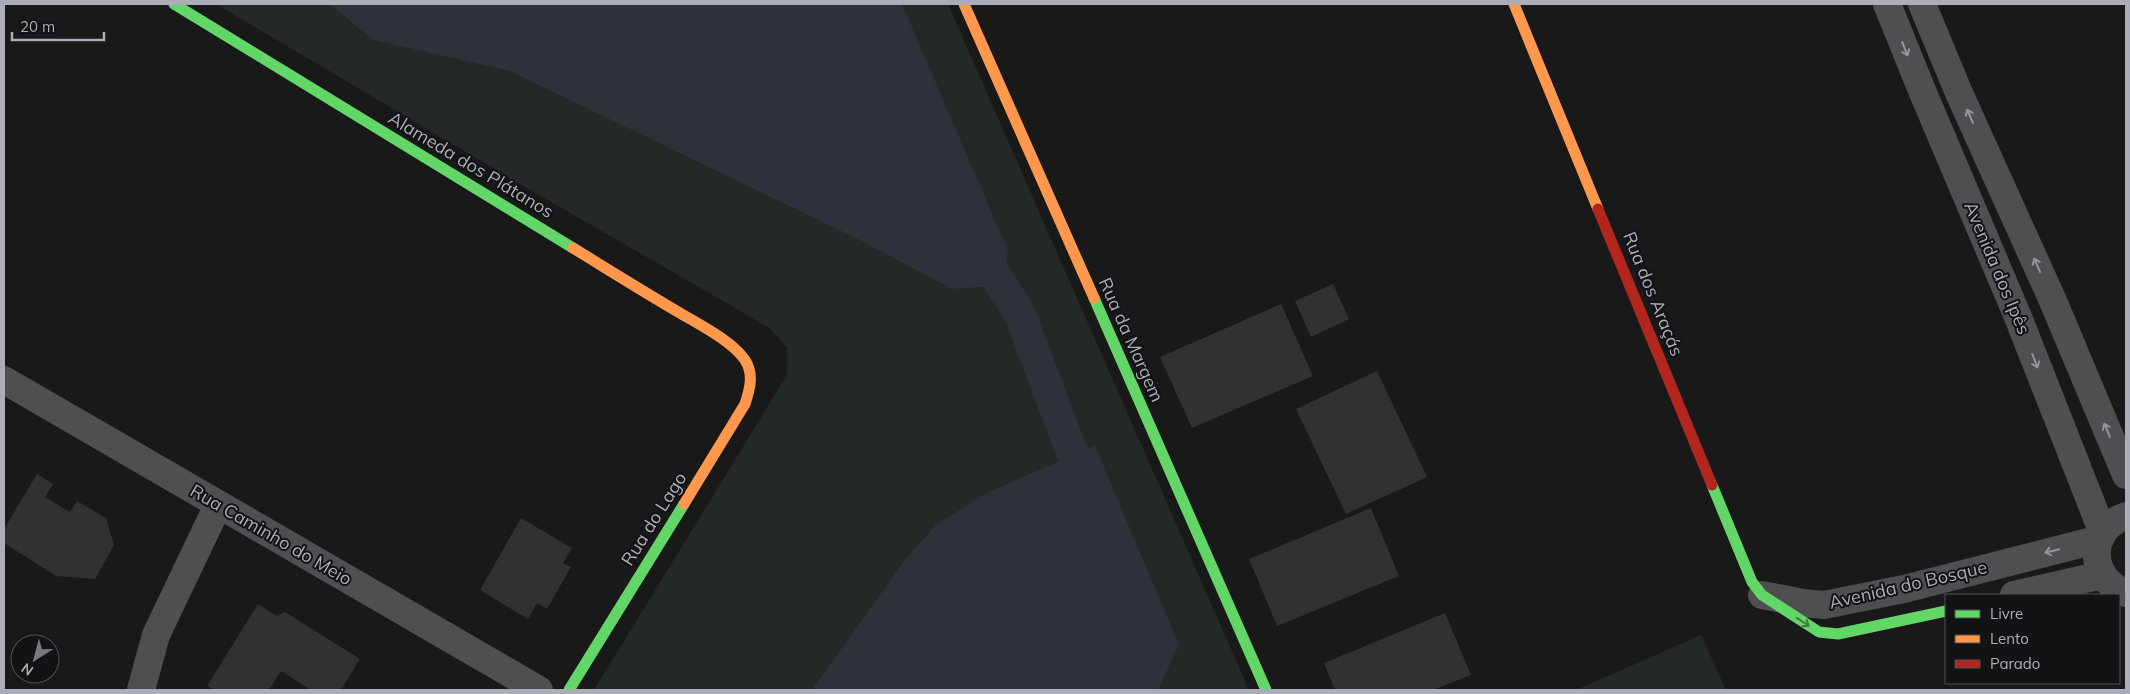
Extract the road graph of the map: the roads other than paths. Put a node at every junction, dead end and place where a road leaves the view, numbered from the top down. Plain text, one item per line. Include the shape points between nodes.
1 (174, 4) edge
2 (964, 4) edge
3 (1514, 4) edge
4 (1888, 4) edge
5 (1922, 4) edge
6 (1987, 156) junction
7 (1956, 170) junction
8 (2053, 301) junction
9 (2018, 318) junction
10 (746, 360) joint
11 (4, 380) edge
12 (2126, 475) edge
13 (218, 505) junction
14 (2126, 516) edge
15 (2101, 536) junction
16 (1904, 589) junction
17 (2118, 589) edge
18 (2031, 594) edge
19 (1762, 595) junction
20 (1945, 611) edge
21 (1912, 619) junction
22 (142, 690) edge
23 (539, 690) edge
24 (569, 690) edge
25 (1266, 690) edge

1 - 10 street, Alameda dos Plátanos via 709,331
2 - 25 street, Rua da Margem
3 - 19 street, Rua dos Araçás via 1752,582
4 -> 7 street, Avenida dos Ipês
6 -> 5 street, Avenida dos Ipês
6 - 7 street
8 -> 6 street, Avenida dos Ipês
7 - 9 street, Avenida dos Ipês
8 - 9 street
12 -> 8 street, Avenida dos Ipês
9 -> 15 street, Avenida dos Ipês
10 - 24 street, Rua do Lago via 751,388 745,404
11 - 13 street, Rua Caminho do Meio
13 - 22 street via 156,635
13 - 23 street, Rua Caminho do Meio
14 - 15 street via 2110,524
15 -> 16 street, Avenida do Bosque
15 - 17 street via 2097,557
16 - 19 street, Avenida do Bosque via 1824,605
16 - 21 street
17 - 18 street
19 -> 21 street, Avenida do Bosque via 1819,632 1838,634
20 - 21 street, Avenida do Bosque

